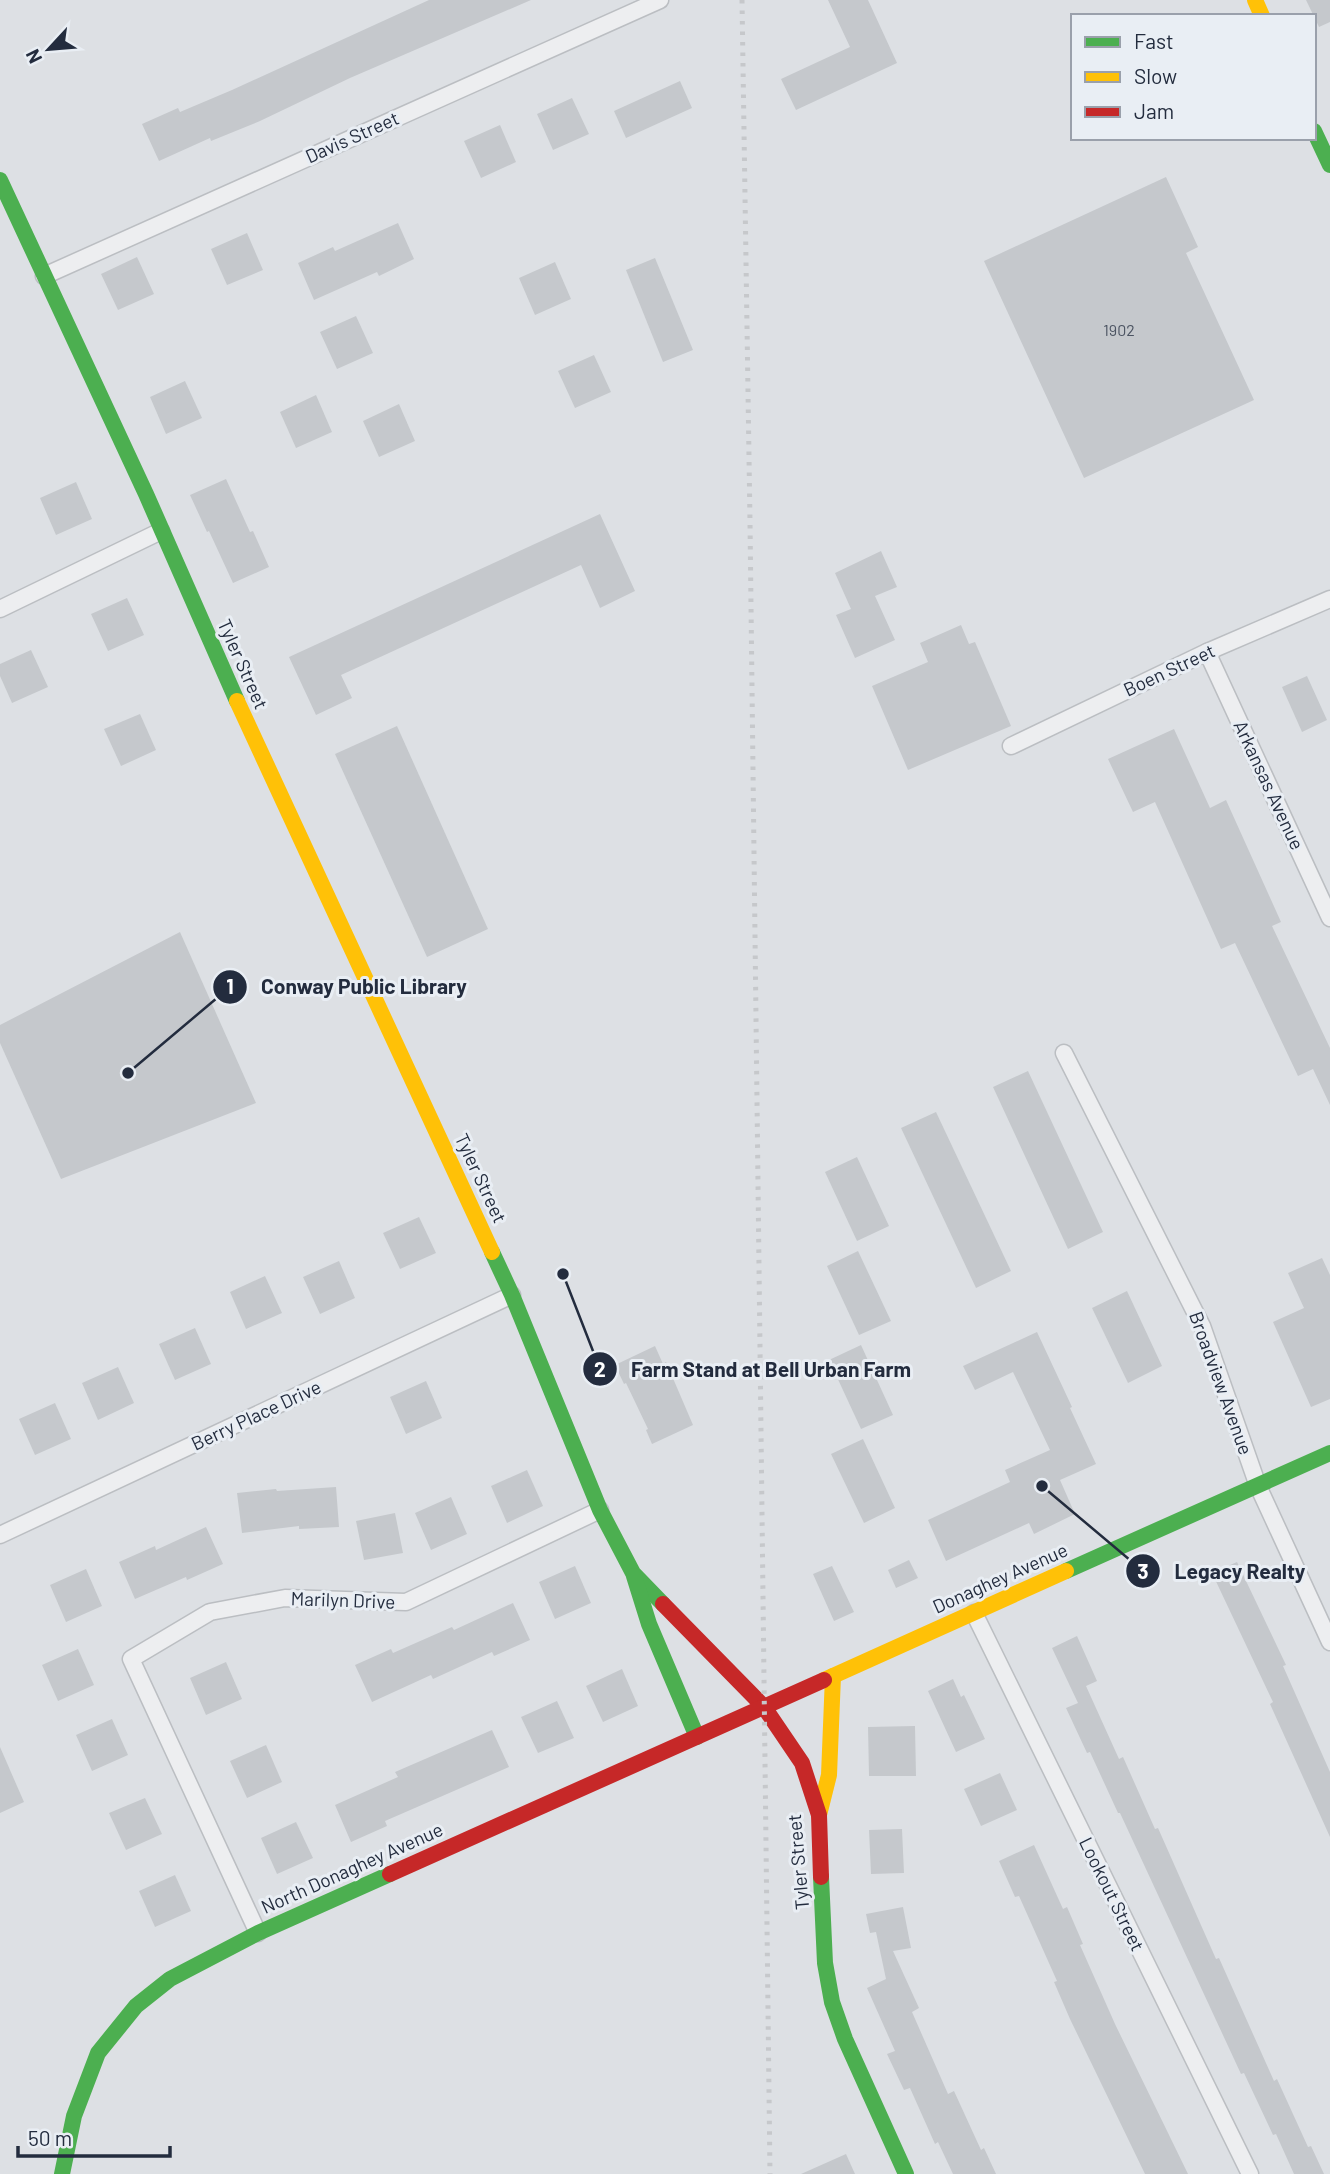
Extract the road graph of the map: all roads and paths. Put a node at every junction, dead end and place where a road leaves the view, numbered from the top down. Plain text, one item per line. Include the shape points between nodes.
1 (660, 0) edge
2 (1316, 135) edge
3 (1330, 165) edge
4 (0, 180) edge
5 (44, 276) junction
6 (161, 531) junction
7 (1330, 598) edge
8 (0, 609) edge
9 (1207, 652) junction
10 (1011, 746) dead end
11 (1330, 918) edge
12 (1065, 1053) dead end
13 (512, 1295) junction
14 (1330, 1453) edge
15 (1258, 1486) junction
16 (600, 1510) junction
17 (0, 1535) edge
18 (633, 1573) junction
19 (974, 1613) junction
20 (1330, 1642) edge
21 (833, 1676) junction
22 (764, 1707) junction
23 (697, 1737) junction
24 (819, 1815) junction
25 (258, 1933) junction
26 (62, 2174) edge
27 (906, 2174) edge
28 (1250, 2174) edge

1 - 5 street, Davis Street
2 - 3 street
4 - 5 street, Tyler Street
5 - 6 street, Tyler Street
6 - 8 street
6 - 13 street, Tyler Street
7 - 9 street, Boen Street
9 - 10 street, Boen Street
9 - 11 street, Arkansas Avenue
12 - 15 street, Broadview Avenue via 1202,1326
13 - 16 street, Tyler Street
13 - 17 street, Berry Place Drive
14 - 15 street, Donaghey Avenue
15 - 19 street, Donaghey Avenue
15 - 20 street, Broadview Avenue
16 - 18 street, Tyler Street
16 - 25 street, Marilyn Drive via 406,1602 285,1598 210,1612 131,1658
18 - 22 street, Tyler Street
18 - 23 street via 649,1624
19 - 21 street, Donaghey Avenue
19 - 28 street, Lookout Street
21 - 22 street, Donaghey Avenue
21 - 24 street via 829,1775
22 - 23 street, North Donaghey Avenue
22 - 24 street, Tyler Street via 802,1763
23 - 25 street, North Donaghey Avenue
24 - 27 street, Tyler Street via 825,1963 832,2002
25 - 26 street, North Donaghey Avenue via 170,1979 136,2006 98,2053 74,2116

